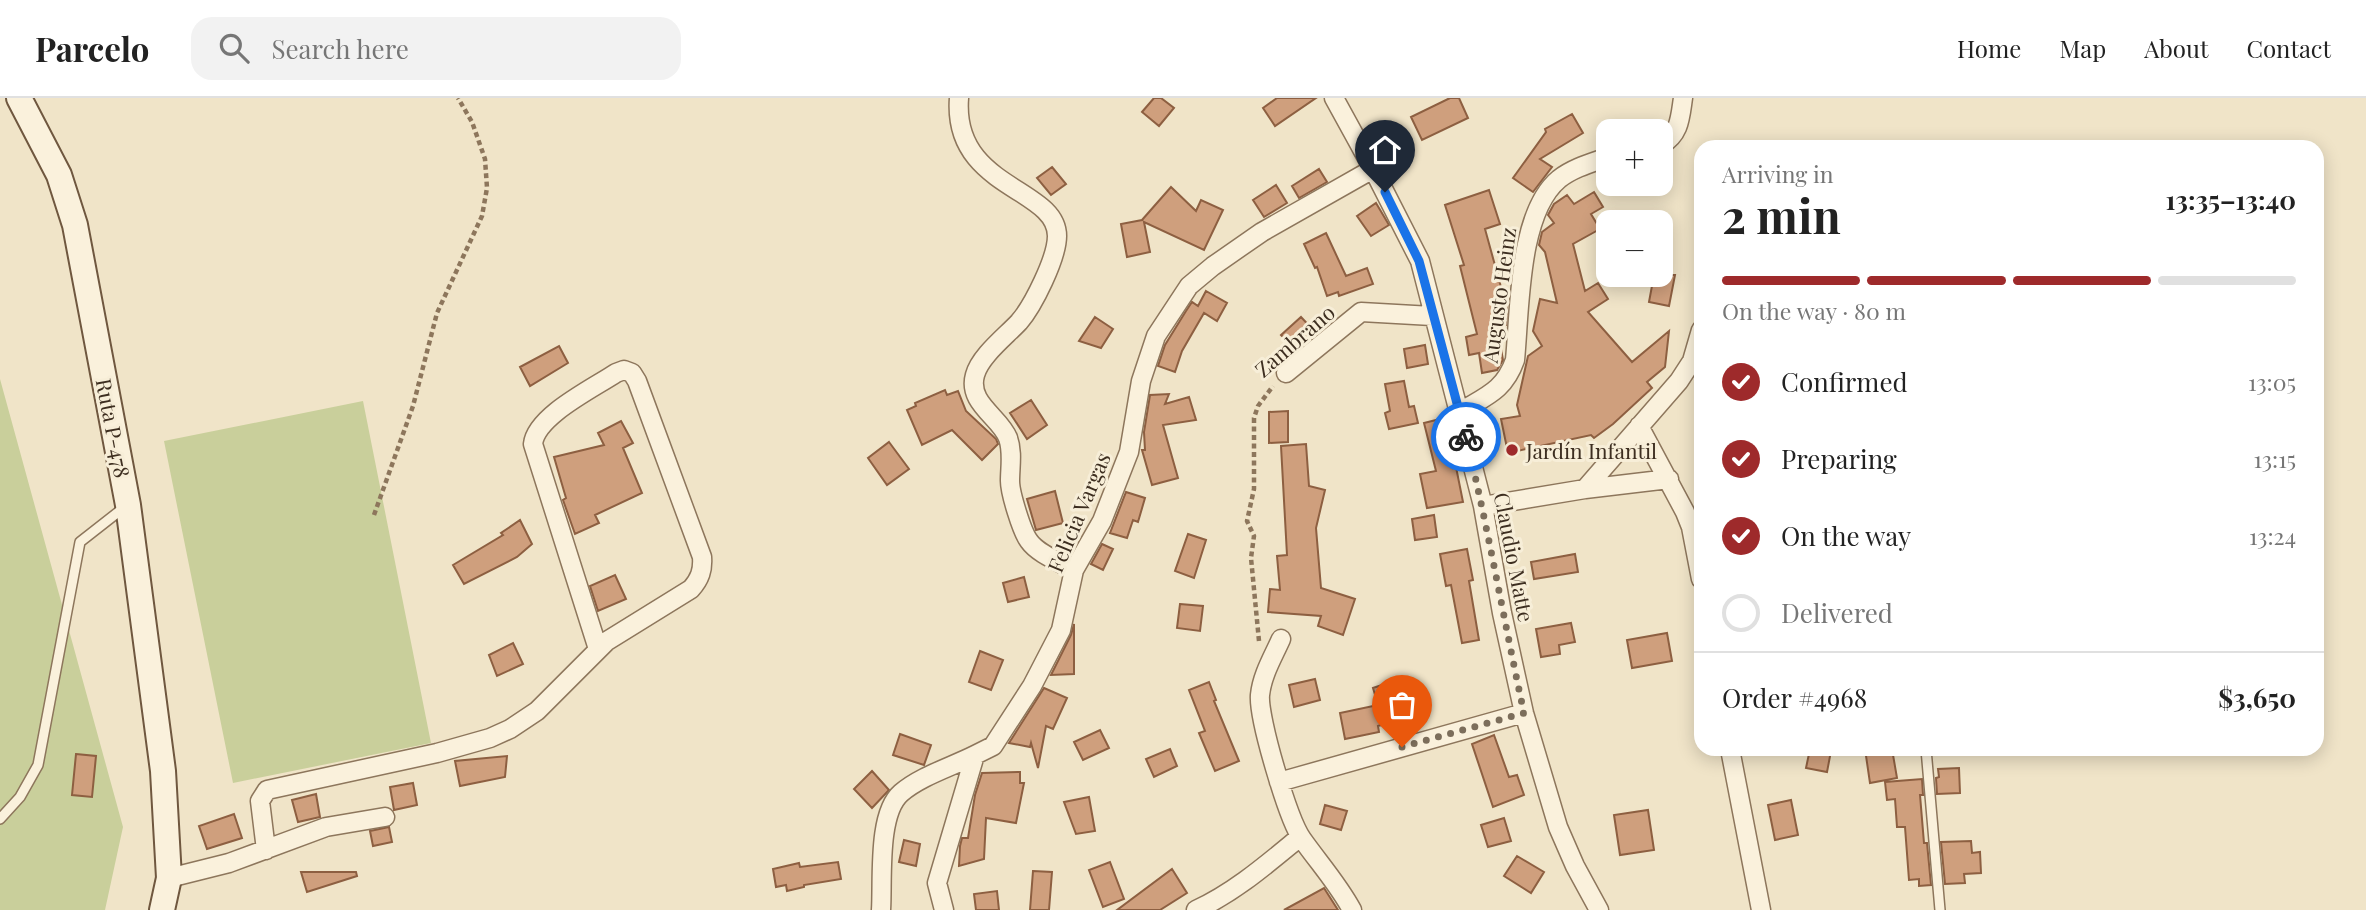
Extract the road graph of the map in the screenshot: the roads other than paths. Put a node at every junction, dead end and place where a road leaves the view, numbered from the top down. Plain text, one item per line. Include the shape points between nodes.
1 (19, 98) edge
2 (959, 98) edge
3 (1335, 98) edge
4 (1683, 98) edge
5 (1673, 135) edge
6 (1596, 161) edge
7 (1373, 169) junction
8 (1433, 316) junction
9 (1694, 354) edge
10 (1286, 373) road end
11 (1460, 412) junction
12 (1639, 426) junction
13 (1669, 479) junction
14 (1585, 489) junction
15 (128, 505) junction
16 (1483, 506) junction
17 (1694, 543) edge
18 (1073, 570) junction
19 (1281, 639) dead end
20 (598, 649) junction
21 (1524, 713) junction
22 (975, 755) junction
23 (1731, 756) edge
24 (1927, 756) edge
25 (1279, 782) junction
26 (385, 817) dead end
27 (0, 819) edge
28 (1300, 837) junction
29 (266, 850) junction
30 (169, 878) junction
31 (162, 910) edge
32 (881, 910) edge
33 (944, 910) edge
34 (1196, 910) edge
35 (1352, 910) edge
36 (1599, 910) edge
37 (1761, 910) edge
38 (1940, 910) edge

1 - 15 main road, Ruta P-478 via 59,175 75,225
2 - 18 street via 961,131 973,155 1013,190 1036,201 1056,228 1053,256 1030,308 987,356 974,382 983,408 1008,438 1010,484 1026,536 1033,546
3 - 7 street, Claudio Matte
4 - 5 street
6 - 11 street, Augusto Heinz via 1560,178 1540,203 1527,234 1515,360 1509,377
7 - 8 street, Claudio Matte via 1419,261
7 - 18 street, Felicia Vargas via 1262,232 1189,286 1156,336 1141,381 1129,452 1102,521
8 - 10 street, Zambrano via 1361,312
8 - 11 street, Claudio Matte
9 - 12 street via 1679,381
11 - 16 street, Claudio Matte
12 - 13 street
12 - 14 street
13 - 14 street
13 - 17 street
14 - 16 street
15 - 27 lane via 80,542 38,765 20,797
15 - 30 main road, Ruta P-478 via 163,771
16 - 21 street, Claudio Matte
18 - 22 street, Felicia Vargas via 1060,630 1032,686 993,746
19 - 25 street via 1263,679 1260,708
20 - 20 street via 691,589 702,566 637,381 624,370 549,417 537,430 533,444
20 - 29 street via 537,711 489,738 398,763 267,790 260,801
21 - 25 street
21 - 36 street, Claudio Matte via 1558,827
22 - 32 street, Felicia Vargas via 913,785 892,806 886,821
22 - 33 street via 937,883
23 - 37 street
24 - 38 lane
25 - 28 street
26 - 29 street via 327,827
28 - 34 street via 1255,874
28 - 35 street
29 - 30 street
30 - 31 main road, Ruta P-478

